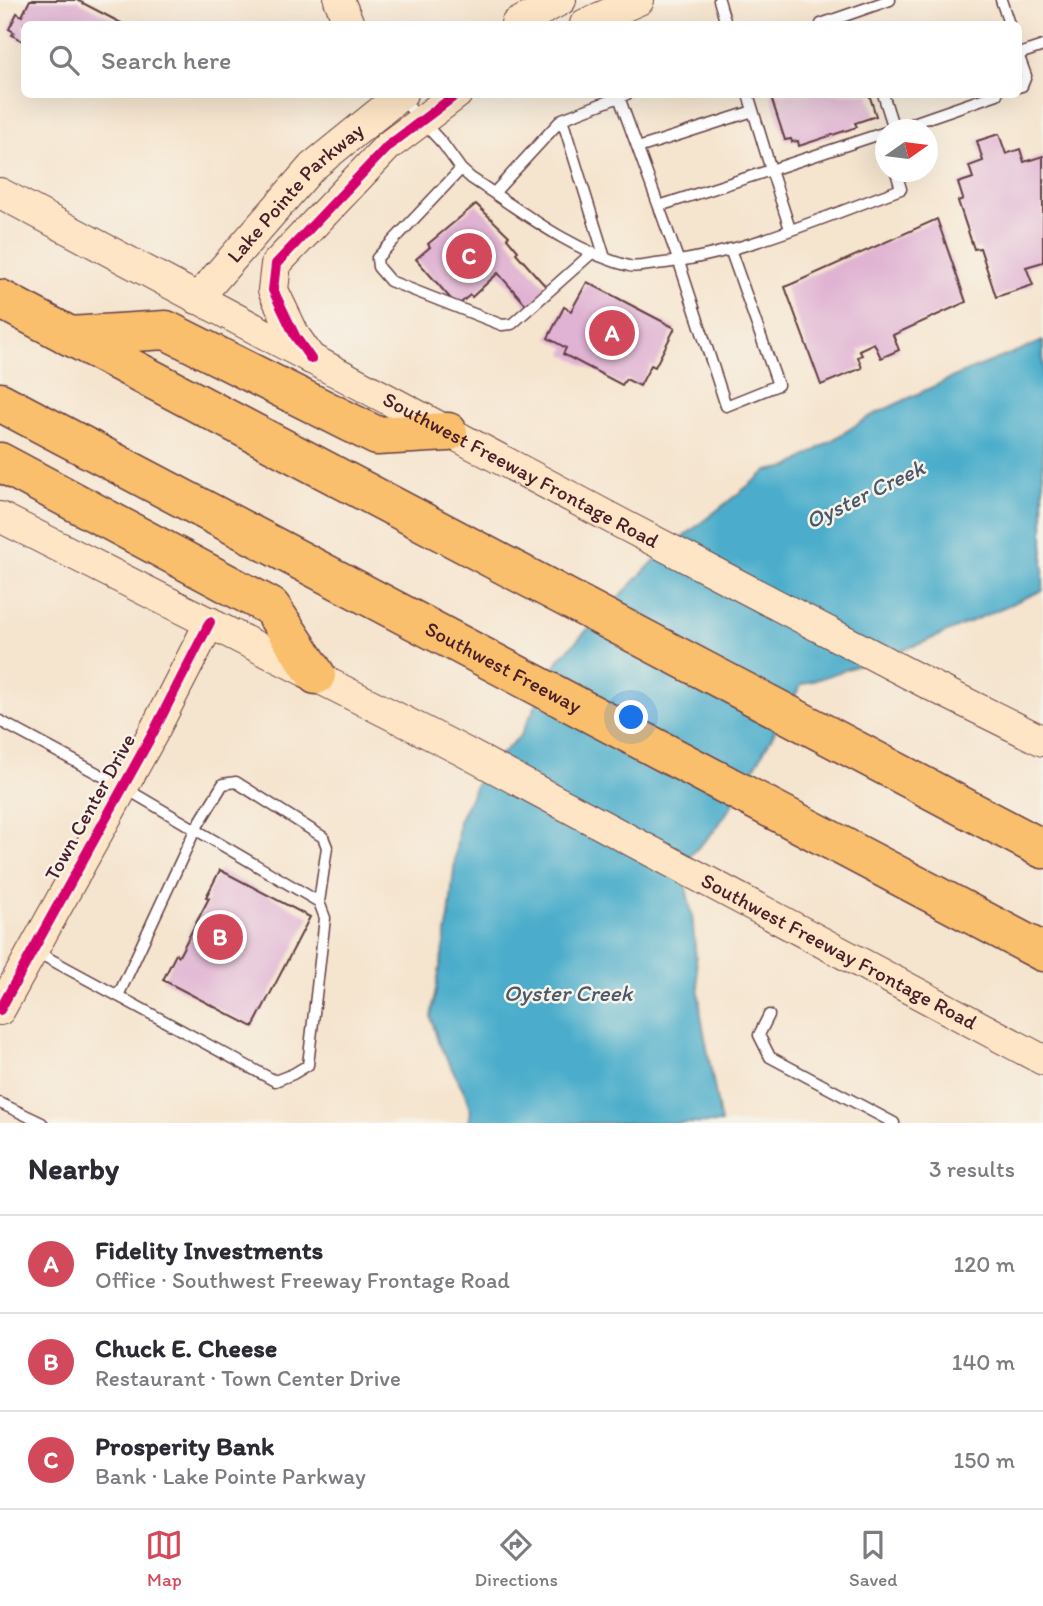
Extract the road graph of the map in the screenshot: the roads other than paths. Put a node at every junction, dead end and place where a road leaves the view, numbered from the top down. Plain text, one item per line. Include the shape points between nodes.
1 (339, 0) edge
2 (561, 0) edge
3 (639, 0) edge
4 (719, 0) edge
5 (890, 0) edge
6 (1001, 0) edge
7 (857, 12) junction
8 (348, 21) edge
9 (522, 21) edge
10 (592, 21) edge
11 (725, 21) edge
12 (830, 21) edge
13 (860, 21) edge
14 (1008, 21) edge
15 (1043, 46) edge
16 (1022, 53) edge
17 (1022, 63) edge
18 (1022, 86) edge
19 (396, 98) edge
20 (403, 98) edge
21 (452, 98) edge
22 (618, 98) edge
23 (624, 98) edge
24 (749, 98) edge
25 (884, 98) edge
26 (985, 98) edge
27 (753, 111) junction
28 (562, 119) junction
29 (890, 119) edge
30 (923, 119) edge
31 (422, 121) junction
32 (875, 136) edge
33 (638, 148) junction
34 (461, 169) junction
35 (772, 170) junction
36 (899, 182) edge
37 (494, 193) junction
38 (0, 194) edge
39 (659, 206) junction
40 (790, 229) junction
41 (730, 249) junction
42 (592, 253) junction
43 (605, 258) junction
44 (679, 262) junction
45 (0, 299) edge
46 (197, 299) junction
47 (69, 335) junction
48 (311, 359) junction
49 (0, 402) edge
50 (448, 432) junction
51 (0, 463) edge
52 (0, 517) edge
53 (210, 622) junction
54 (316, 675) junction
55 (0, 721) edge
56 (1043, 741) edge
57 (123, 787) junction
58 (195, 830) junction
59 (1043, 849) edge
60 (319, 902) junction
61 (33, 950) junction
62 (1043, 952) edge
63 (118, 996) junction
64 (0, 1010) edge
65 (769, 1015) dead end
66 (1040, 1064) edge
67 (0, 1103) edge
68 (42, 1123) edge
69 (894, 1123) edge

1 - 8 main road
2 - 9 main road
3 - 10 main road
4 - 11 lane
5 - 7 lane
6 - 14 lane
7 - 12 lane
7 - 13 lane
15 - 16 lane
17 - 18 lane via 1026,76
19 - 46 main road, Lake Pointe Parkway via 312,167
20 - 31 lane
21 - 31 main road, Lake Pointe Parkway
22 - 28 lane
23 - 33 lane
24 - 27 lane
25 - 29 lane
26 - 30 lane
27 - 33 lane
27 - 35 lane
28 - 37 lane
28 - 43 lane
31 - 34 lane
31 - 48 main road, Lake Pointe Parkway via 388,146 276,264 274,290
32 - 35 lane
33 - 39 lane
34 - 37 lane
34 - 42 lane via 377,258 390,282 502,325 512,324
35 - 39 lane
35 - 40 lane
36 - 40 lane via 901,190
37 - 42 lane
38 - 46 main road, Southwest Freeway Frontage Road
39 - 44 lane
40 - 41 lane
41 - 44 lane
41 - 44 lane via 778,385 726,406
42 - 43 lane
43 - 44 lane via 633,267
45 - 47 highway
46 - 48 main road, Southwest Freeway Frontage Road
47 - 50 highway via 166,330 377,436
47 - 59 highway
48 - 50 main road, Southwest Freeway Frontage Road
49 - 62 highway, Southwest Freeway
50 - 56 main road, Southwest Freeway Frontage Road
51 - 54 highway via 271,607
52 - 53 main road, Southwest Freeway Frontage Road
53 - 54 main road, Southwest Freeway Frontage Road
53 - 57 main road, Town Center Drive
54 - 66 main road, Southwest Freeway Frontage Road
55 - 57 lane
57 - 58 lane
57 - 61 main road, Town Center Drive
58 - 60 lane
58 - 60 lane via 223,784 236,782 323,836 327,847
58 - 63 lane
60 - 63 lane via 325,918 308,1065 293,1074 275,1081
61 - 63 lane
61 - 64 main road, Town Center Drive
65 - 69 lane via 759,1035 770,1057
67 - 68 lane

